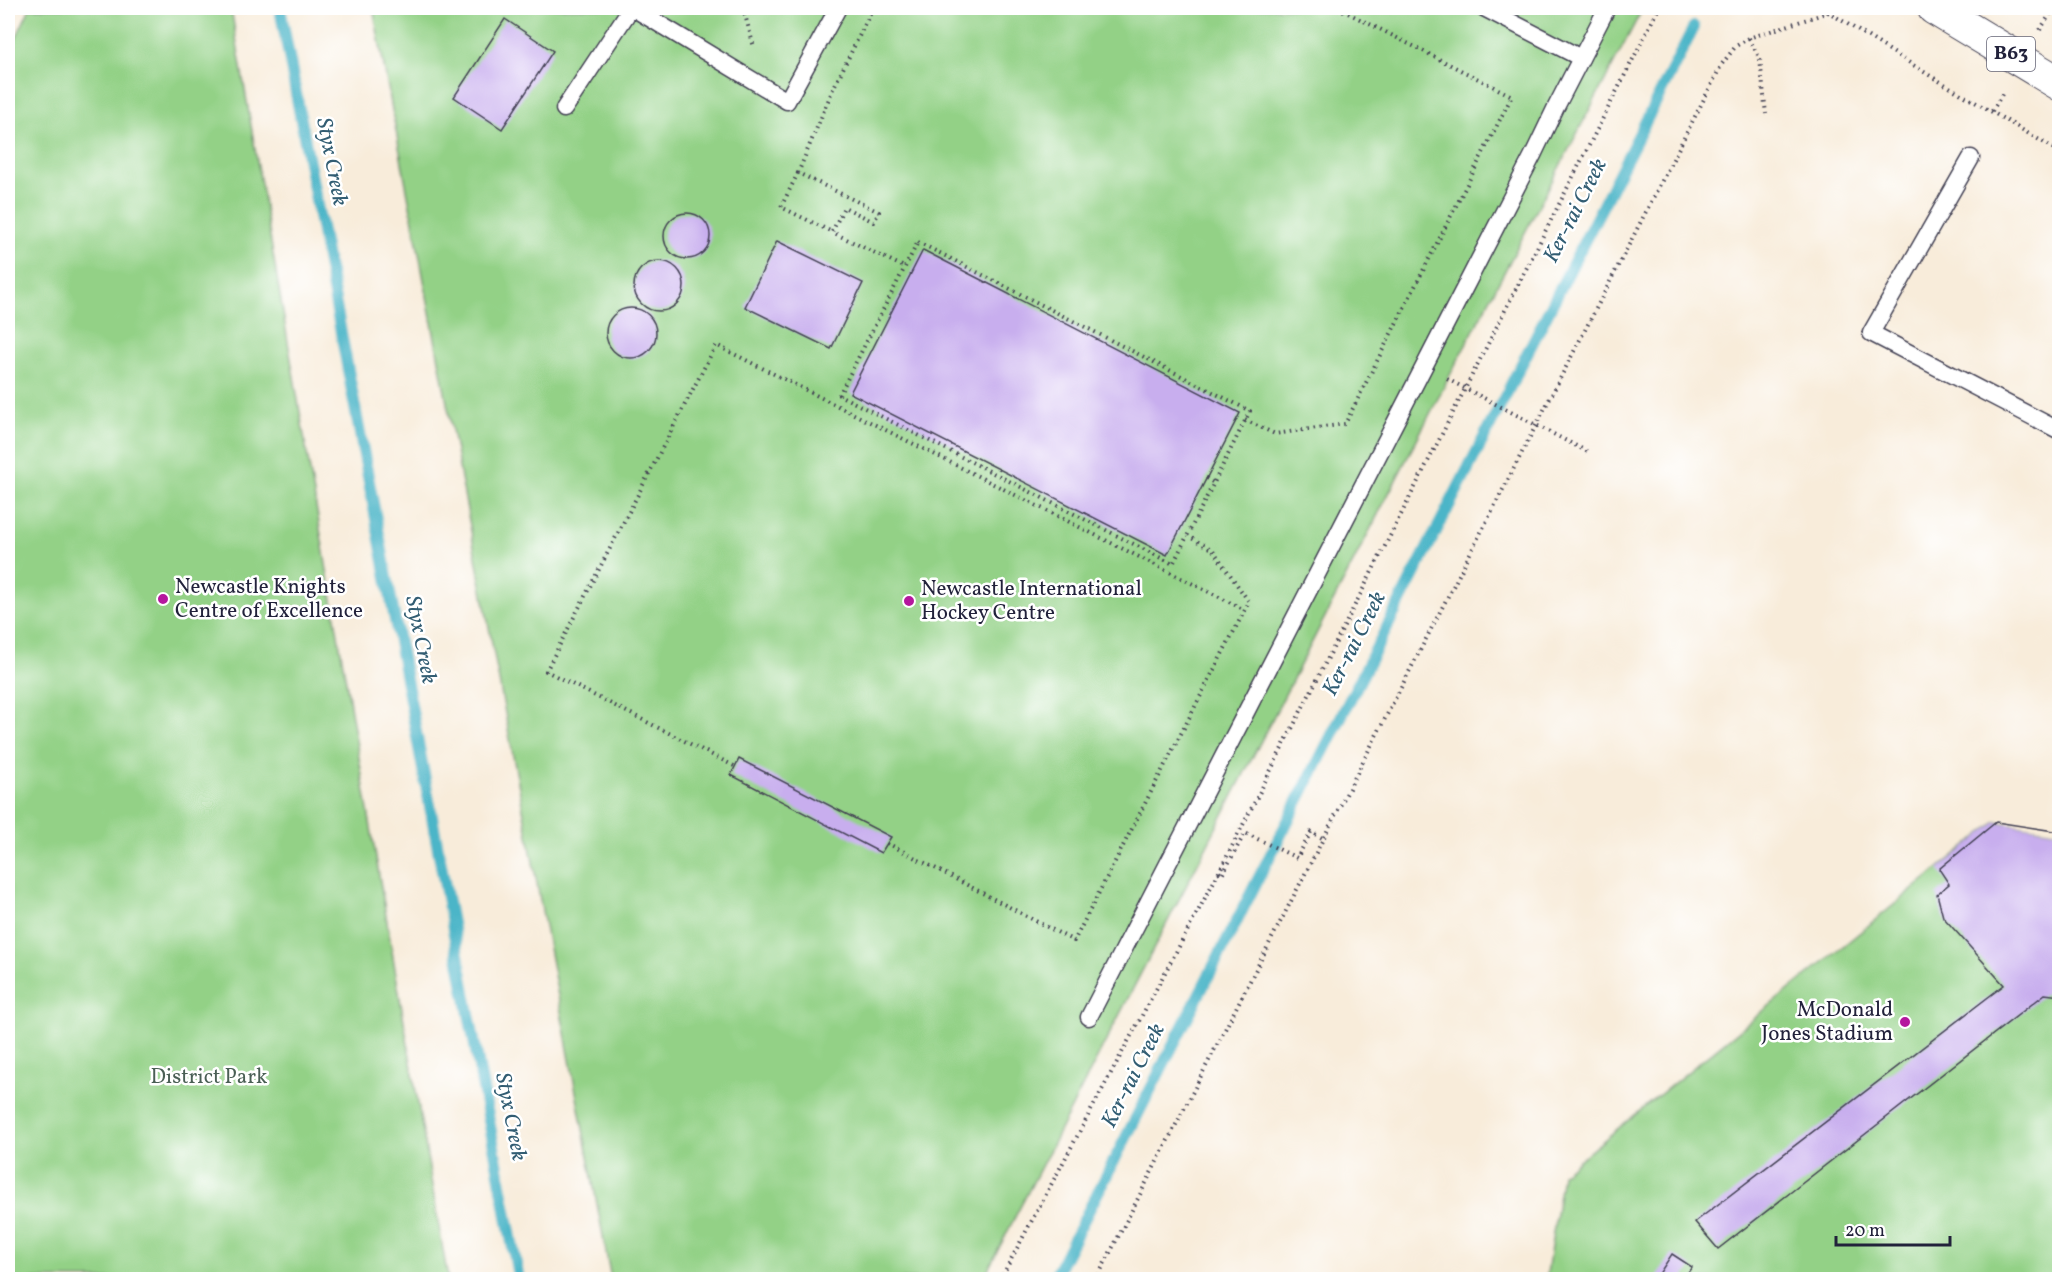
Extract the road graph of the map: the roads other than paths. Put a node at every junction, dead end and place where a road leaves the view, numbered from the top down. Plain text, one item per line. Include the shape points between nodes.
1 (632, 8) edge
2 (838, 8) edge
3 (1484, 8) edge
4 (1607, 8) edge
5 (1934, 8) edge
6 (1581, 58) junction
7 (2060, 84) edge
8 (564, 109) dead end
9 (1971, 158) dead end
10 (2060, 431) edge
11 (1089, 1017) dead end

1 - 2 lane via 787,101
1 - 8 lane
3 - 6 lane
4 - 6 lane
5 - 7 main road, B63
6 - 11 lane
9 - 10 lane via 1871,333

